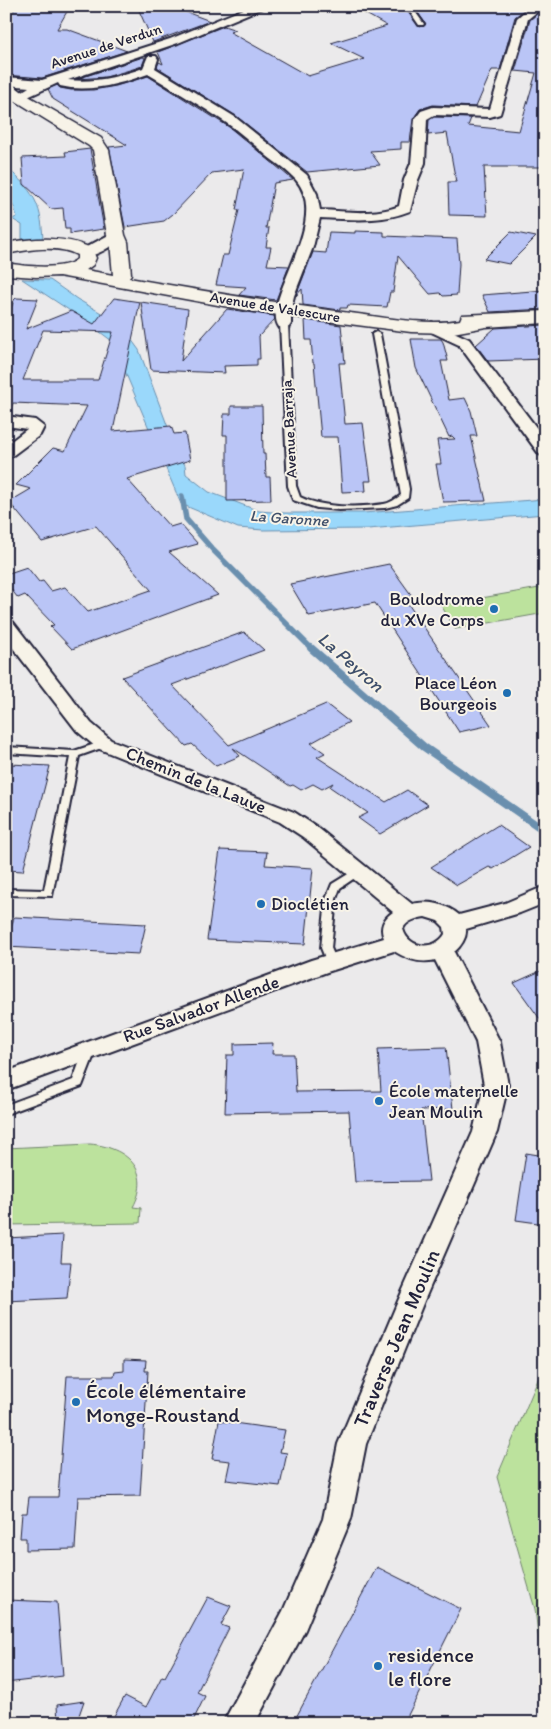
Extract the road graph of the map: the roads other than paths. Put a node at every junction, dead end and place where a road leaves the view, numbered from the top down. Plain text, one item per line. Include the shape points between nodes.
1 (262, 6) edge
2 (408, 6) edge
3 (539, 6) edge
4 (421, 24) dead end
5 (154, 48) junction
6 (148, 70) junction
7 (57, 80) junction
8 (6, 81) edge
9 (43, 84) junction
10 (13, 92) edge
11 (314, 214) junction
12 (116, 235) junction
13 (6, 249) edge
14 (86, 257) junction
15 (6, 269) edge
16 (61, 271) junction
17 (122, 274) junction
18 (154, 286) junction
19 (284, 317) junction
20 (545, 317) edge
21 (398, 324) junction
22 (474, 327) junction
23 (376, 328) junction
24 (6, 421) edge
25 (545, 451) edge
26 (6, 453) edge
27 (8, 631) edge
28 (104, 744) junction
29 (6, 750) edge
30 (76, 754) junction
31 (358, 871) junction
32 (6, 892) edge
33 (545, 893) edge
34 (408, 912) junction
35 (454, 924) junction
36 (397, 942) junction
37 (442, 951) junction
38 (332, 962) junction
39 (90, 1050) junction
40 (6, 1081) edge
41 (6, 1110) edge
42 (238, 1723) edge

1 - 5 street, Avenue de Verdun
2 - 4 lane
3 - 11 street via 523,18 496,111 433,111 420,119 418,163 405,208 382,215
5 - 6 street via 157,50
5 - 7 street, Avenue de Verdun
6 - 7 street via 97,84 71,84
6 - 11 street via 231,120 302,178 310,194
7 - 9 street, Avenue de Verdun
8 - 9 street, Avenue de Verdun
9 - 10 street, Avenue de Verdun
10 - 12 main road via 95,142 101,150
11 - 19 street via 287,296
12 - 14 street
12 - 17 main road
13 - 14 main road, Avenue de Valescure via 75,246
14 - 16 main road via 76,267
14 - 17 main road, Avenue de Valescure
15 - 16 main road
16 - 18 main road, Avenue de Valescure
17 - 18 main road, Avenue de Valescure
18 - 19 main road, Avenue de Valescure
19 - 23 main road, Avenue de Valescure
19 - 23 lane, Avenue Barraja via 292,486 296,498 318,508 385,506 405,496
20 - 22 main road, Avenue de Valescure
21 - 22 main road, Avenue de Valescure
21 - 22 main road, Avenue de Valescure via 414,322
21 - 23 main road, Avenue de Valescure
22 - 25 street
24 - 26 street via 29,423 36,427
27 - 28 street, Chemin de la Lauve via 84,727
28 - 30 lane
28 - 31 street, Chemin de la Lauve via 287,817
29 - 30 lane
30 - 32 lane via 48,894
31 - 34 street, Chemin de la Lauve
31 - 38 lane via 336,886 331,899 326,948
33 - 35 street via 498,912
34 - 35 street via 435,911
34 - 36 street via 400,916 392,928
35 - 37 street via 455,939
36 - 37 street via 412,952
36 - 38 street, Rue Salvador Allende
37 - 42 street, Traverse Jean Moulin via 488,1042 496,1085 485,1132 352,1444 337,1519 294,1620
38 - 39 street, Rue Salvador Allende
39 - 40 street, Rue Salvador Allende
39 - 41 lane via 78,1083

